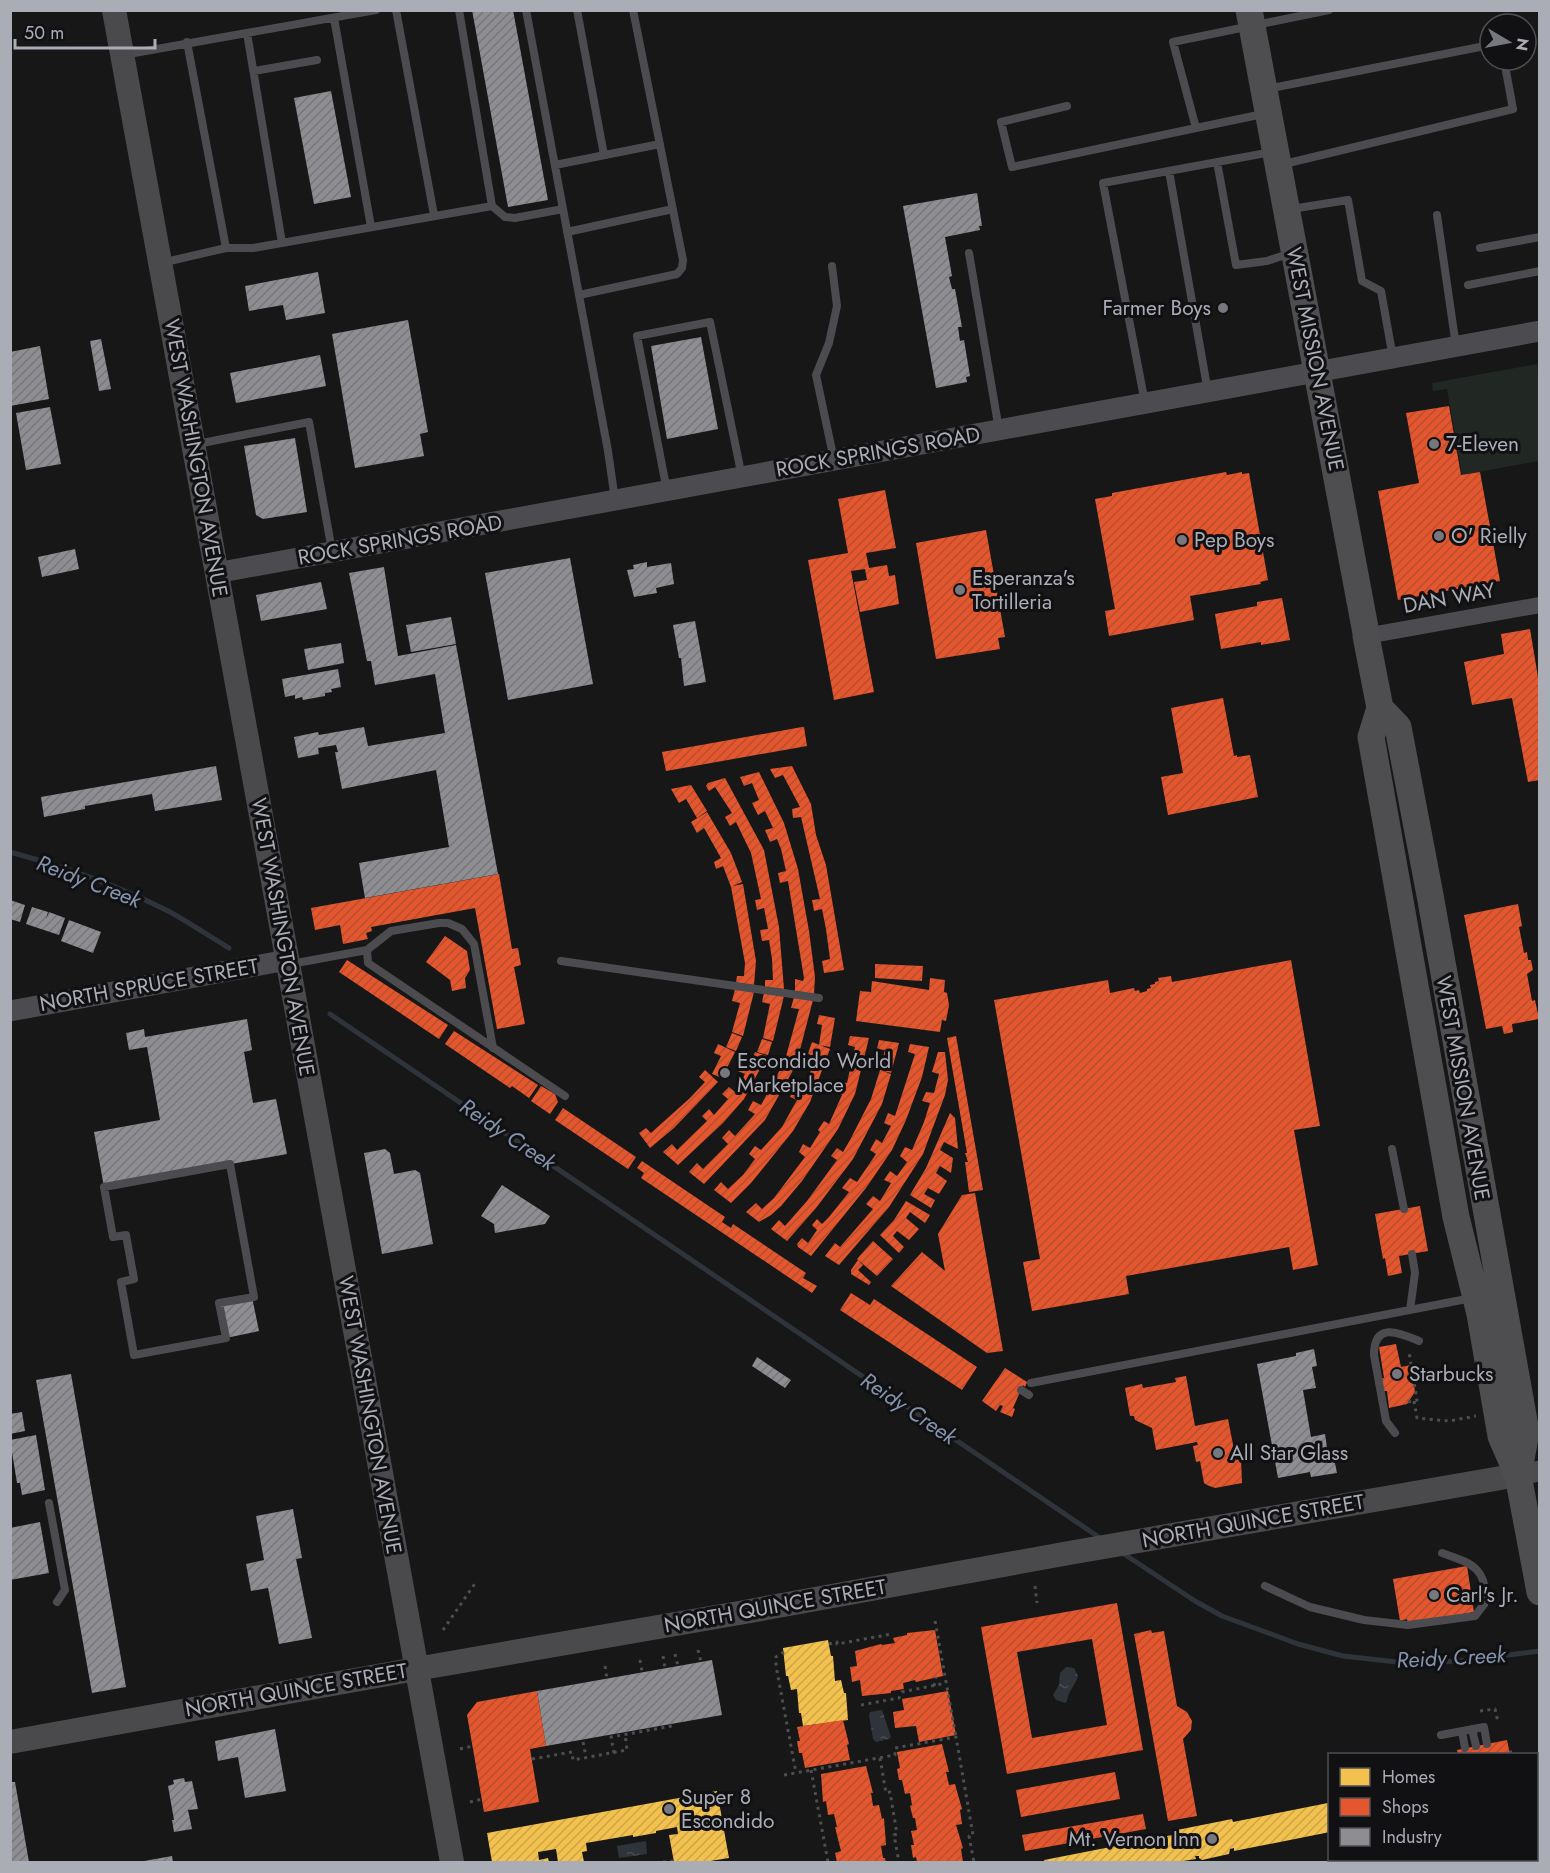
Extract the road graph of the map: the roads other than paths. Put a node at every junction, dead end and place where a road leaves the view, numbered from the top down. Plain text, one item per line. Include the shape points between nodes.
1 (114, 10) edge
2 (376, 10) edge
3 (396, 10) edge
4 (459, 10) edge
5 (526, 10) edge
6 (577, 10) edge
7 (633, 10) edge
8 (1329, 10) edge
9 (334, 18) junction
10 (1250, 18) edge
11 (248, 33) junction
12 (187, 42) junction
13 (1478, 48) edge
14 (122, 55) junction
15 (317, 60) dead end
16 (254, 71) junction
17 (1506, 72) edge
18 (1265, 101) junction
19 (1066, 106) dead end
20 (1196, 128) junction
21 (660, 144) junction
22 (604, 155) junction
23 (1276, 159) junction
24 (1216, 162) junction
25 (555, 165) junction
26 (1169, 171) junction
27 (492, 206) junction
28 (562, 209) junction
29 (673, 209) junction
30 (1286, 210) junction
31 (434, 215) junction
32 (1437, 215) dead end
33 (371, 227) junction
34 (567, 232) junction
35 (1539, 237) edge
36 (282, 243) junction
37 (226, 248) junction
38 (1480, 248) dead end
39 (1294, 252) junction
40 (969, 253) dead end
41 (161, 264) junction
42 (832, 266) dead end
43 (1539, 271) edge
44 (1468, 285) dead end
45 (579, 295) junction
46 (1539, 331) edge
47 (1456, 347) junction
48 (1393, 358) junction
49 (1318, 373) junction
50 (1208, 392) junction
51 (1145, 404) junction
52 (999, 430) junction
53 (193, 445) junction
54 (834, 460) junction
55 (742, 477) junction
56 (667, 491) junction
57 (616, 500) junction
58 (332, 552) junction
59 (216, 573) junction
60 (1539, 605) edge
61 (1366, 634) junction
62 (1380, 708) junction
63 (367, 950) junction
64 (561, 961) dead end
65 (287, 962) junction
66 (819, 998) dead end
67 (10, 1011) edge
68 (493, 1048) junction
69 (565, 1096) dead end
70 (1392, 1149) dead end
71 (230, 1164) joint
72 (1404, 1209) dead end
73 (1412, 1254) dead end
74 (1476, 1297) junction
75 (1410, 1310) junction
76 (1419, 1341) dead end
77 (1031, 1383) dead end
78 (1395, 1433) dead end
79 (1529, 1473) edge
80 (49, 1503) dead end
81 (1442, 1553) dead end
82 (1265, 1586) dead end
83 (1539, 1592) edge
84 (57, 1602) dead end
85 (416, 1669) junction
86 (1472, 1729) junction
87 (1462, 1731) junction
88 (1441, 1735) dead end
89 (10, 1742) edge
90 (1487, 1744) dead end
91 (1476, 1746) dead end
92 (1465, 1748) dead end
93 (452, 1863) edge

1 - 14 main road, WEST WASHINGTON AVENUE
2 - 9 lane
3 - 31 lane
4 - 27 lane
5 - 25 lane
6 - 22 lane
7 - 21 lane
8 - 10 lane
9 - 11 lane
9 - 33 lane
10 - 18 main road, WEST MISSION AVENUE
10 - 20 lane via 1173,42
11 - 12 lane
11 - 16 lane
12 - 14 lane
12 - 37 lane
13 - 18 lane
14 - 41 main road, WEST WASHINGTON AVENUE
15 - 16 lane
16 - 36 lane
17 - 23 lane via 1513,109
18 - 20 lane
18 - 23 main road, WEST MISSION AVENUE
19 - 20 lane via 1001,122 1012,167
21 - 22 lane
21 - 29 lane
22 - 25 lane
23 - 24 lane
23 - 30 main road, WEST MISSION AVENUE
24 - 26 lane
24 - 39 lane via 1236,266
25 - 28 lane
26 - 50 lane
26 - 51 lane via 1103,183
27 - 28 lane via 505,217 515,218
27 - 31 lane
28 - 34 lane
29 - 34 lane
29 - 45 lane via 683,260 680,272
30 - 39 main road, WEST MISSION AVENUE
30 - 48 lane via 1348,200 1362,281 1381,291
31 - 33 lane
32 - 47 lane
33 - 36 lane
34 - 45 lane
35 - 38 lane
36 - 37 lane
37 - 41 lane
39 - 49 main road, WEST MISSION AVENUE
40 - 52 lane
41 - 53 main road, WEST WASHINGTON AVENUE
42 - 54 lane via 837,306 829,343 816,375
43 - 44 lane
45 - 57 lane
46 - 47 street, ROCK SPRINGS ROAD
47 - 48 street, ROCK SPRINGS ROAD
48 - 49 street, ROCK SPRINGS ROAD
49 - 50 street, ROCK SPRINGS ROAD
49 - 61 main road, WEST MISSION AVENUE
50 - 51 street, ROCK SPRINGS ROAD
51 - 52 street, ROCK SPRINGS ROAD
52 - 54 street, ROCK SPRINGS ROAD
53 - 58 lane via 309,422
53 - 59 main road, WEST WASHINGTON AVENUE
54 - 55 street, ROCK SPRINGS ROAD
55 - 56 street, ROCK SPRINGS ROAD
55 - 56 lane via 710,322 637,336
56 - 57 street, ROCK SPRINGS ROAD
57 - 58 street, ROCK SPRINGS ROAD
58 - 59 street, ROCK SPRINGS ROAD
59 - 65 main road, WEST WASHINGTON AVENUE
60 - 61 street, DAN WAY
61 - 62 main road, WEST MISSION AVENUE
62 - 74 main road, WEST MISSION AVENUE via 1371,738 1456,1217
62 - 79 main road, WEST MISSION AVENUE via 1398,727 1526,1432
63 - 65 lane
63 - 68 lane via 368,963
63 - 68 lane via 391,931 438,923 462,929 474,944
64 - 66 lane
65 - 67 street, NORTH SPRUCE STREET
65 - 85 main road, WEST WASHINGTON AVENUE
68 - 69 lane
70 - 72 lane
71 - 71 lane via 254,1297 219,1303 226,1338 134,1355 121,1282 134,1279 126,1235 113,1237 104,1187
73 - 75 lane via 1415,1273
74 - 75 lane
74 - 79 main road, WEST MISSION AVENUE via 1501,1436
75 - 77 lane
76 - 78 lane via 1392,1332 1378,1337 1374,1345 1386,1421
79 - 83 main road, WEST MISSION AVENUE
79 - 85 main road, NORTH QUINCE STREET
80 - 84 lane via 65,1590
81 - 82 lane via 1473,1565 1482,1575 1485,1603 1475,1616 1408,1625 1364,1620 1310,1607
85 - 89 main road, NORTH QUINCE STREET
85 - 93 main road, WEST WASHINGTON AVENUE
86 - 87 lane
86 - 90 lane via 1484,1727
86 - 91 lane
87 - 88 lane
87 - 92 lane

